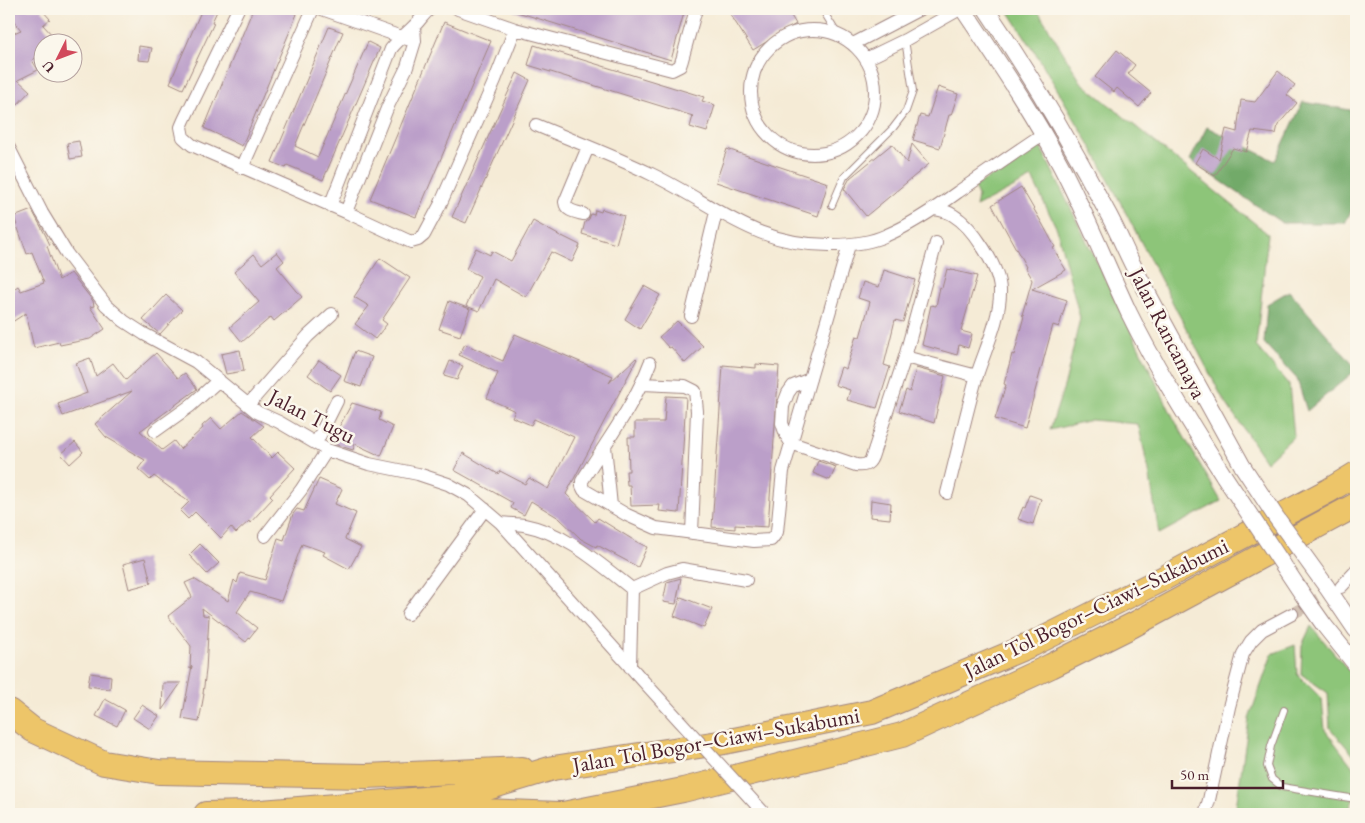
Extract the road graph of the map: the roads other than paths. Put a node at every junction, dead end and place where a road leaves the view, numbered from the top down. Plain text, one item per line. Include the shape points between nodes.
1 (238, 9) edge
2 (313, 9) edge
3 (322, 9) edge
4 (430, 9) edge
5 (458, 9) edge
6 (696, 9) edge
7 (822, 9) edge
8 (920, 9) edge
9 (961, 9) edge
10 (986, 9) edge
11 (414, 26) junction
12 (515, 30) junction
13 (838, 35) junction
14 (401, 37) junction
15 (906, 40) junction
16 (415, 41) junction
17 (853, 44) junction
18 (866, 60) junction
19 (536, 125) dead end
20 (1043, 134) junction
21 (588, 147) junction
22 (9, 148) edge
23 (242, 168) junction
24 (832, 205) dead end
25 (330, 206) junction
26 (935, 209) junction
27 (346, 212) junction
28 (716, 212) junction
29 (583, 214) dead end
30 (936, 243) dead end
31 (849, 245) junction
32 (332, 314) dead end
33 (691, 316) dead end
34 (905, 356) junction
35 (650, 363) dead end
36 (977, 376) junction
37 (810, 379) junction
38 (219, 380) junction
39 (642, 384) junction
40 (337, 400) dead end
41 (248, 405) junction
42 (155, 431) dead end
43 (316, 443) junction
44 (791, 443) junction
45 (605, 446) junction
46 (327, 450) junction
47 (1356, 474) edge
48 (947, 494) dead end
49 (1356, 505) edge
50 (611, 506) junction
51 (485, 510) junction
52 (501, 523) junction
53 (692, 533) junction
54 (265, 536) dead end
55 (1356, 571) edge
56 (746, 580) dead end
57 (1334, 586) junction
58 (632, 589) junction
59 (408, 614) dead end
60 (1292, 614) tunnel mouth
61 (1356, 630) edge
62 (1356, 665) edge
63 (633, 670) junction
64 (9, 710) edge
65 (1284, 710) dead end
66 (553, 768) junction
67 (1356, 799) edge
68 (247, 813) edge
69 (764, 813) edge
70 (206, 814) edge
71 (419, 814) edge
72 (561, 814) edge
73 (1204, 814) edge

1 - 23 street via 184,120 181,133 192,145
2 - 23 street
3 - 14 street
4 - 11 street
5 - 12 street
6 - 12 street via 680,66 672,70
7 - 13 lane
8 - 17 street
9 - 15 street
9 - 20 street, Jalan Rancamaya
10 - 57 street, Jalan Rancamaya, bridge via 1089,177 1140,280 1243,467 1276,517
11 - 14 street
11 - 16 street
12 - 27 street via 440,206 421,238 414,242 404,240
13 - 17 street
13 - 18 street via 819,30 799,31 781,38 766,51 756,68 751,87 753,106 760,124 774,139 790,150 810,154 829,152 847,144 862,131 872,114 876,95 874,76
14 - 16 street
14 - 25 street via 388,57
15 - 18 street
15 - 24 lane via 912,91 906,111 844,177
16 - 27 street
17 - 18 street
19 - 21 street
20 - 26 street
20 - 62 street, Jalan Rancamaya, bridge via 1076,196 1141,336 1192,426 1324,626
21 - 28 street via 652,174
21 - 29 street via 565,202 569,210
22 - 38 street, Jalan Tugu via 50,226 106,305 130,326 196,362
23 - 25 street
25 - 27 street
26 - 31 street via 886,236
26 - 36 street via 953,215 966,225 996,272 1000,292 996,314
28 - 31 street via 764,234 795,243
28 - 33 street
30 - 34 street
31 - 37 street
32 - 41 street via 308,336
34 - 36 street
34 - 44 street via 870,462 856,465
35 - 39 street
36 - 48 street
37 - 44 street
37 - 44 street via 793,386 783,406 782,423
38 - 41 street, Jalan Tugu
38 - 42 street
39 - 45 street
39 - 53 street via 685,386 695,391
40 - 43 street
41 - 43 street, Jalan Tugu
43 - 46 street, Jalan Tugu
44 - 53 street via 781,481 777,532 771,540
45 - 50 street
45 - 50 street via 582,486 589,494
46 - 51 street, Jalan Tugu via 448,484
46 - 54 street
47 - 66 highway, Jalan Tol Bogor–Ciawi–Sukabumi via 1164,578 1033,644 872,712 719,744
49 - 72 highway, Jalan Tol Bogor–Ciawi–Sukabumi via 1172,605 902,735 683,790
50 - 53 street via 656,528
51 - 52 street, Jalan Tugu
51 - 59 street
52 - 58 street via 524,525 562,539
52 - 63 street, Jalan Tugu
55 - 57 street
56 - 58 street via 682,568
57 - 61 street, Jalan Rancamaya
58 - 63 street
60 - 73 street via 1262,630 1243,654 1210,800
63 - 69 street, Jalan Tugu, bridge
64 - 66 highway via 33,730 104,763 159,772 366,776
65 - 67 lane via 1267,766 1272,779 1282,787
66 - 68 highway, Jalan Tol Bogor–Ciawi–Sukabumi via 461,796
68 - 70 highway, Jalan Tol Bogor–Ciawi–Sukabumi
71 - 72 highway, Jalan Tol Bogor–Ciawi–Sukabumi via 460,810

